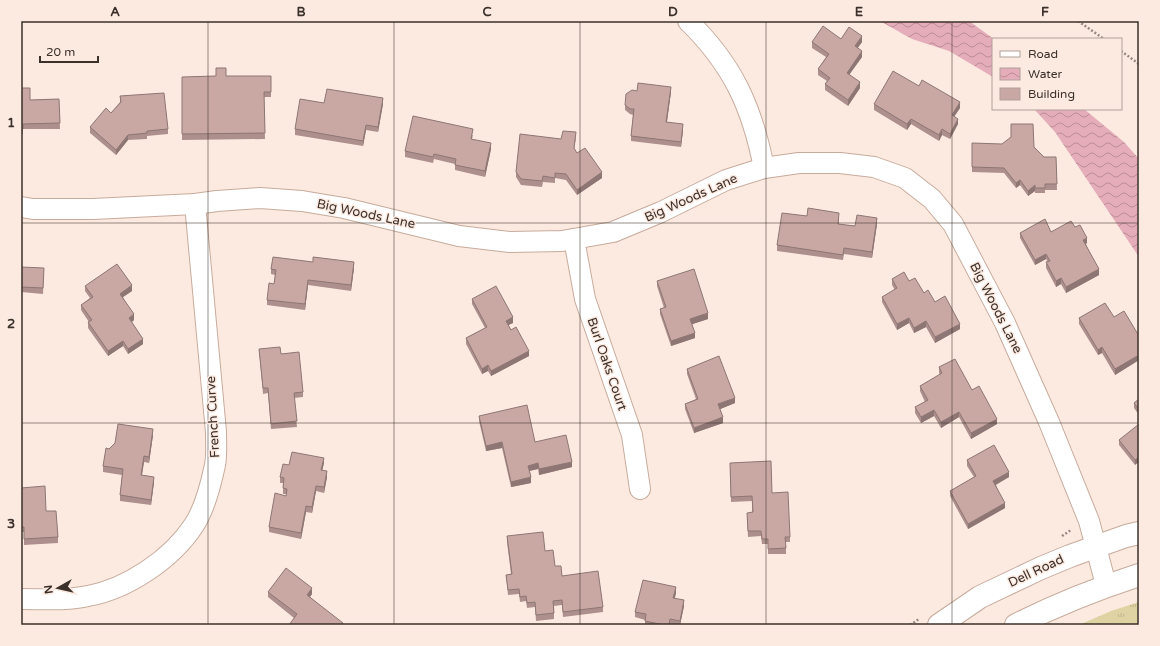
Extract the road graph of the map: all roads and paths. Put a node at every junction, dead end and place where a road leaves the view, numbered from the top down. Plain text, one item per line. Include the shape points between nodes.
1 (688, 21) edge
2 (1078, 21) edge
3 (1103, 38) edge
4 (1122, 52) edge
5 (1139, 64) edge
6 (764, 168) junction
7 (195, 204) junction
8 (21, 207) edge
9 (574, 239) junction
10 (640, 489) dead end
11 (1139, 533) edge
12 (1096, 547) junction
13 (1139, 576) edge
14 (1106, 586) junction
15 (21, 599) edge
16 (940, 625) edge
17 (1016, 625) edge

1 - 6 street via 729,69 748,107
2 - 3 path
4 - 5 path
6 - 9 street, Big Woods Lane via 726,180 613,232
6 - 12 street, Big Woods Lane via 799,163 840,163 874,167 906,178 932,199 953,224 1005,323 1049,422 1086,514
7 - 8 street, Big Woods Lane via 93,209
7 - 9 street, Big Woods Lane via 260,198 302,201 344,208 459,236 510,242
7 - 15 street, French Curve via 216,432 215,464 207,495 194,525 174,549 148,570 120,587 88,596
9 - 10 street, Burl Oaks Court via 585,299 632,435
11 - 12 main road, Dell Road
12 - 14 street, Big Woods Lane
12 - 16 main road, Dell Road via 1055,562 980,597
13 - 14 main road
14 - 17 main road via 1054,606

